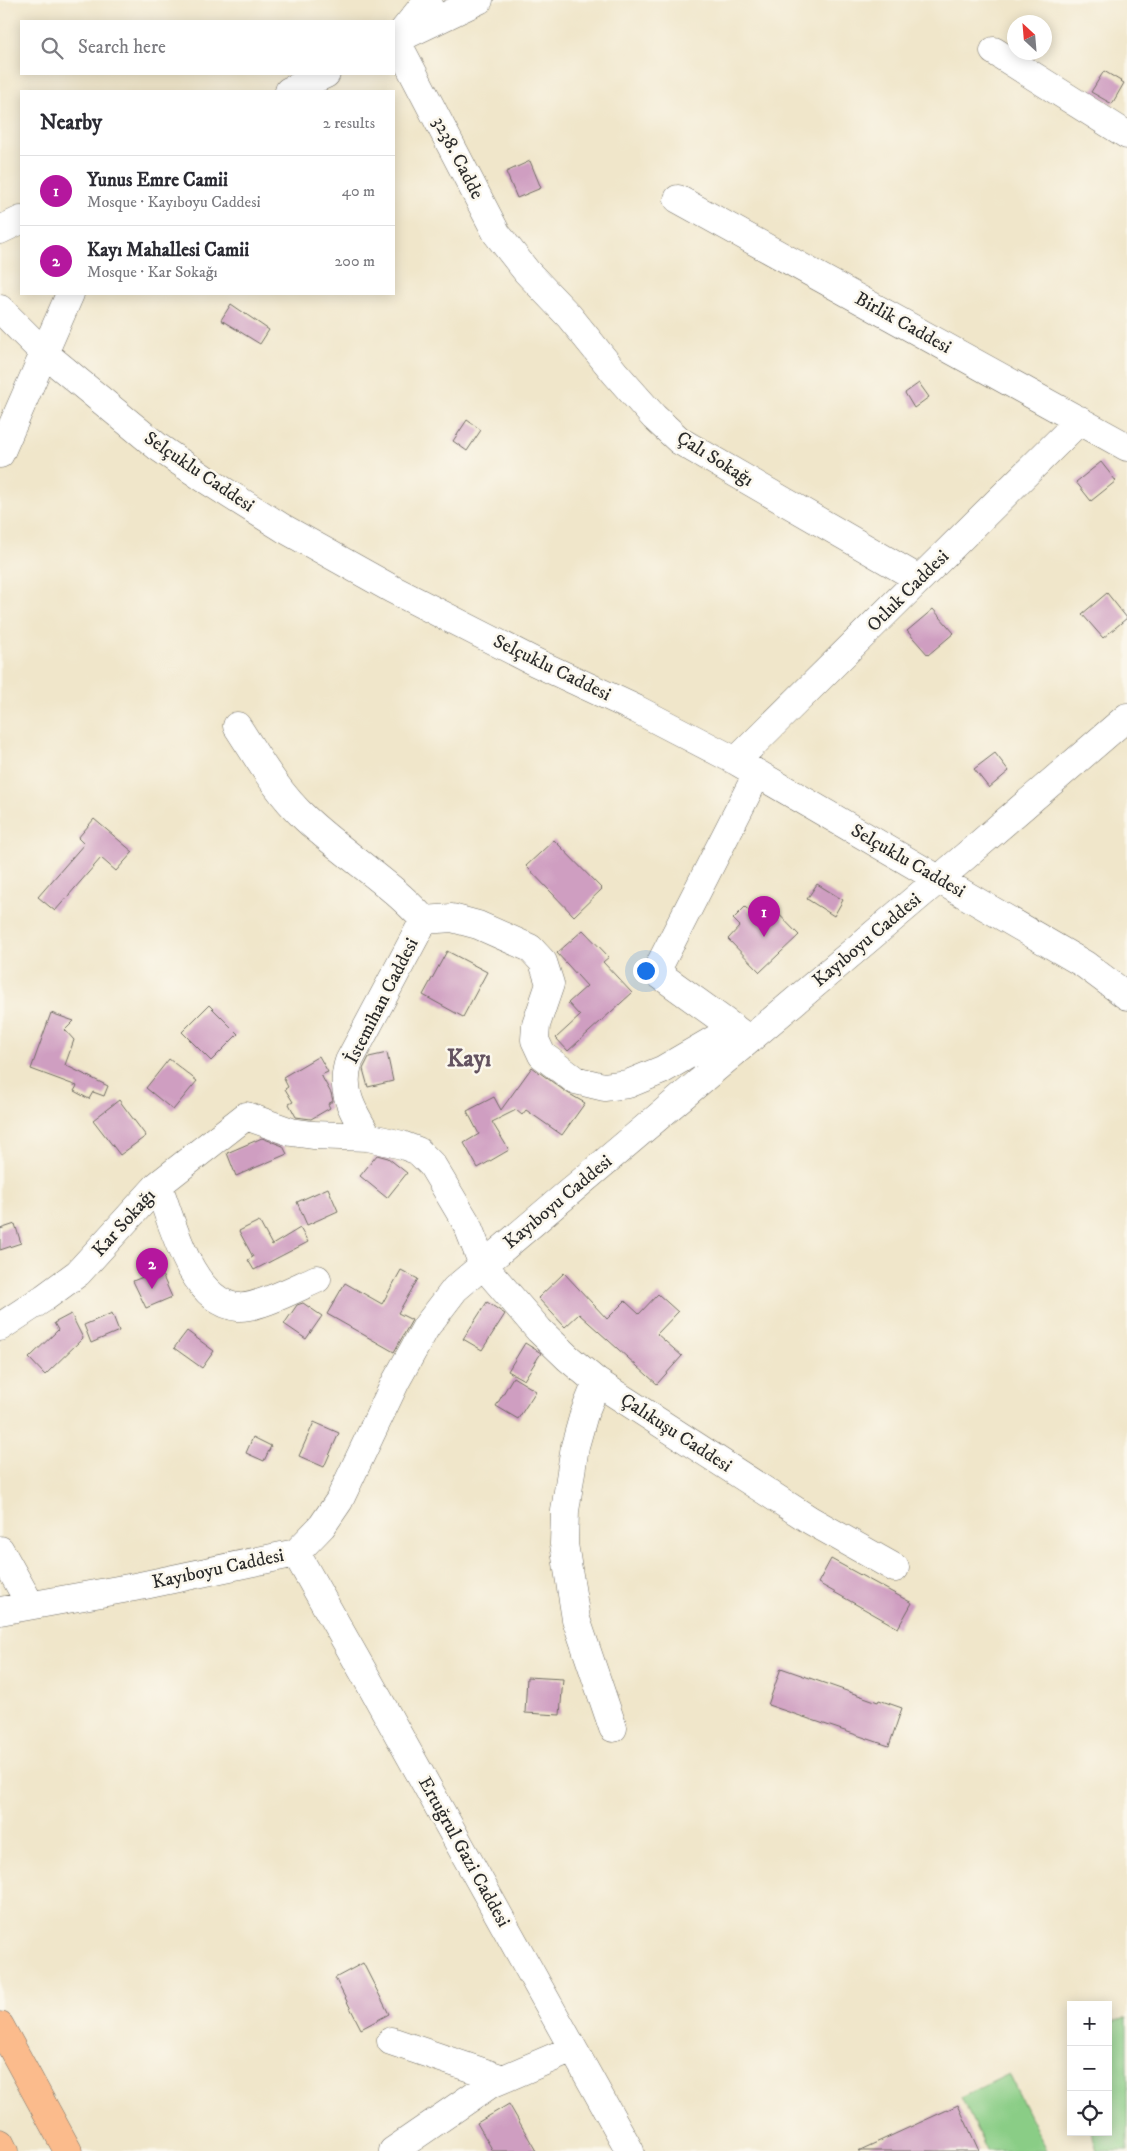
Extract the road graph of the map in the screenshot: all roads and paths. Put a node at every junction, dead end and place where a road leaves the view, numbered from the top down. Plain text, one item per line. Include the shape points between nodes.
1 (428, 0) edge
2 (479, 0) edge
3 (395, 40) edge
4 (994, 51) dead end
5 (324, 75) edge
6 (292, 90) edge
7 (1127, 135) edge
8 (678, 199) dead end
9 (20, 220) edge
10 (0, 230) edge
11 (527, 272) joint
12 (70, 295) edge
13 (0, 309) edge
14 (44, 353) junction
15 (1080, 420) junction
16 (1127, 447) edge
17 (0, 454) edge
18 (919, 579) junction
19 (1127, 717) edge
20 (238, 726) dead end
21 (746, 768) junction
22 (939, 879) junction
23 (424, 920) junction
24 (1127, 996) edge
25 (742, 1034) junction
26 (246, 1116) joint
27 (368, 1137) junction
28 (158, 1185) junction
29 (484, 1265) junction
30 (317, 1279) dead end
31 (0, 1327) edge
32 (597, 1382) junction
33 (0, 1550) edge
34 (296, 1553) junction
35 (895, 1568) dead end
36 (30, 1604) junction
37 (0, 1611) edge
38 (613, 1728) dead end
39 (0, 2026) edge
40 (391, 2041) dead end
41 (573, 2049) junction
42 (503, 2079) junction
43 (0, 2143) edge
44 (4, 2151) edge
45 (68, 2151) edge
46 (394, 2151) edge
47 (630, 2151) edge

1 - 3 street
2 - 3 street
3 - 11 street, 3238. Cadde via 497,234
4 - 7 street
5 - 6 street
8 - 15 street, Birlik Caddesi
9 - 10 street
11 - 18 street, Çalı Sokağı via 569,316 654,417 680,440
12 - 14 street
13 - 14 street, Selçuklu Caddesi
14 - 17 street
14 - 21 street, Selçuklu Caddesi via 158,447 283,528 400,593 636,709
15 - 16 street, Birlik Caddesi
15 - 18 street, Otluk Caddesi
18 - 21 street, Otluk Caddesi
19 - 22 street, Kayıboyu Caddesi
20 - 23 street via 283,795 304,818 408,902
21 - 22 street, Selçuklu Caddesi
21 - 25 street, Otluk Caddesi via 656,972
22 - 24 street, Selçuklu Caddesi via 1084,964
22 - 25 street, Kayıboyu Caddesi
23 - 25 street via 461,920 500,933 530,948 543,962 550,984 536,1025 536,1040 542,1056 575,1080 604,1087 628,1084
23 - 27 street, İstemihan Caddesi via 345,1074 350,1108
25 - 29 street, Kayıboyu Caddesi
26 - 27 street, Çalıkuşu Caddesi via 313,1136
26 - 28 street, Kar Sokağı
27 - 29 street, Çalıkuşu Caddesi via 418,1152 432,1165 467,1224
28 - 30 street via 189,1266 219,1301 238,1307 256,1304
28 - 31 street, Kar Sokağı via 78,1273
29 - 32 street, Çalıkuşu Caddesi via 539,1330
29 - 34 street, Kayıboyu Caddesi via 455,1289 426,1327 396,1381 339,1501 322,1526
32 - 35 street, Çalıkuşu Caddesi via 810,1520
32 - 38 street via 584,1414 572,1462 564,1544 576,1619
33 - 36 street
34 - 36 street, Kayıboyu Caddesi via 140,1586
34 - 41 street, Ertuğrul Gazi Caddesi
36 - 37 street, Kayıboyu Caddesi
39 - 45 highway
40 - 42 street
41 - 42 street
41 - 47 street, Ertuğrul Gazi Caddesi
42 - 46 street via 489,2085
43 - 44 highway

